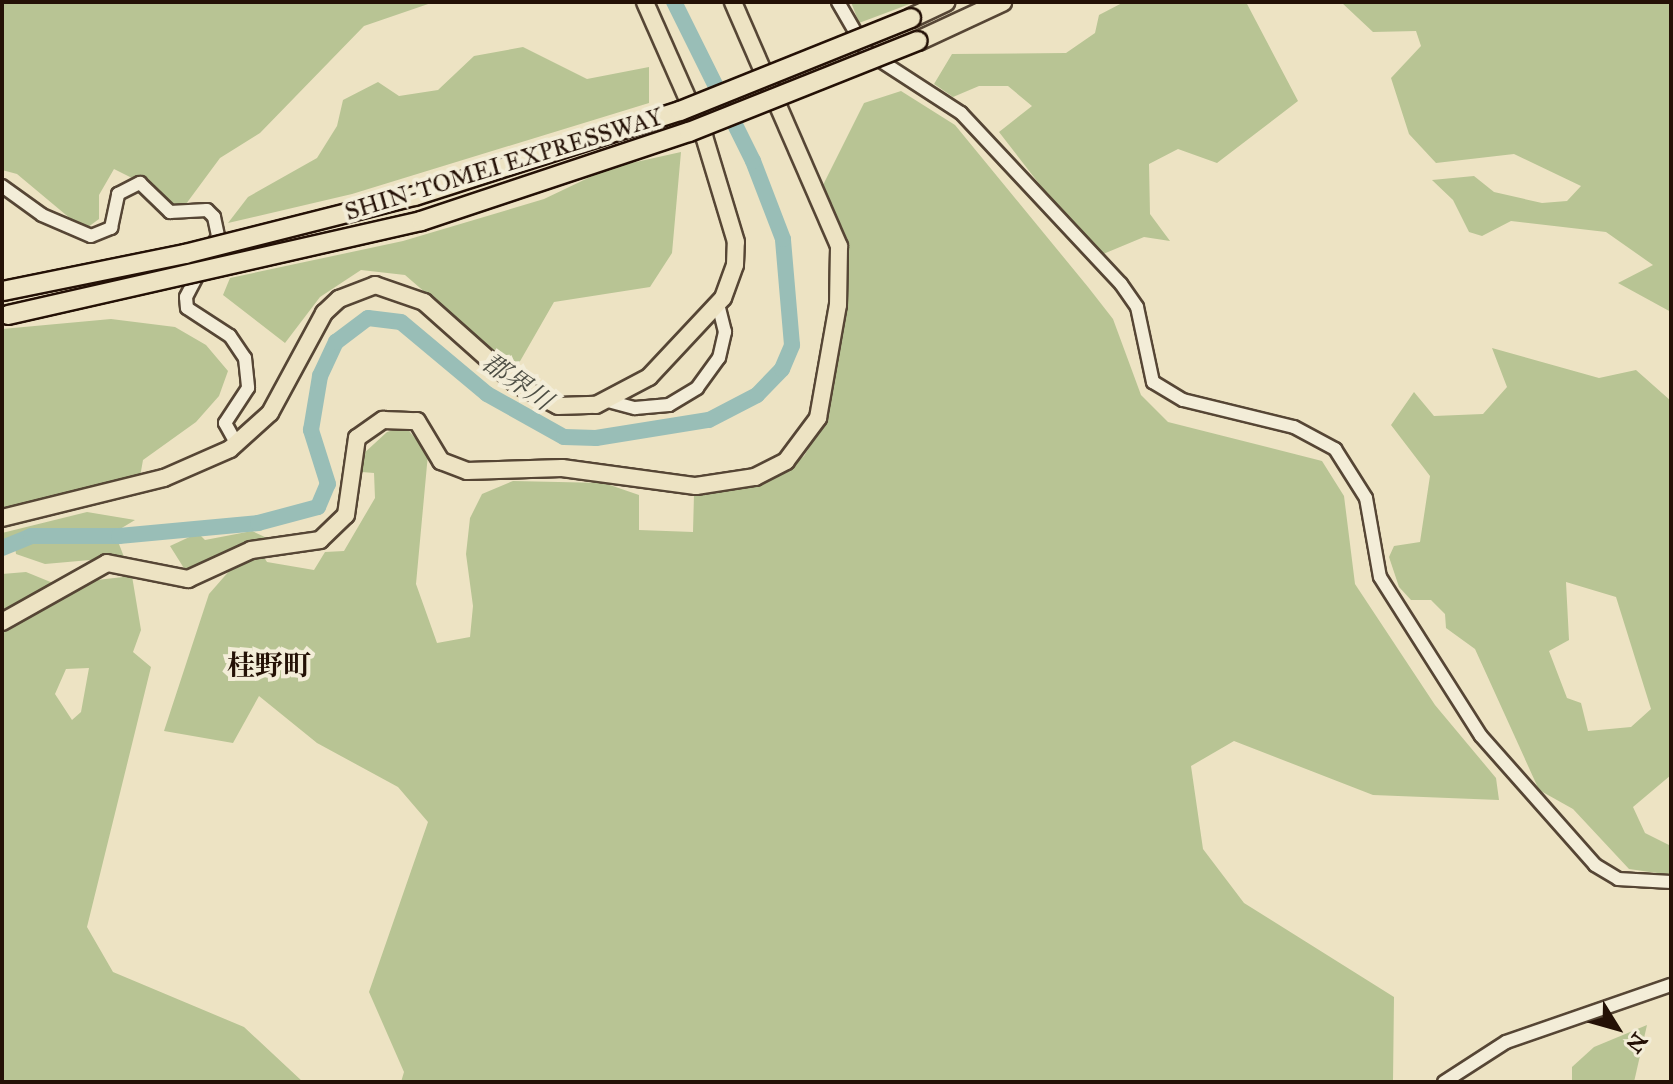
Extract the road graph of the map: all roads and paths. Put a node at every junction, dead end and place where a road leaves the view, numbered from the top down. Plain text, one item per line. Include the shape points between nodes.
1 (645, 2) edge
2 (733, 2) edge
3 (838, 2) edge
4 (945, 2) edge
5 (1002, 2) edge
6 (2, 186) edge
7 (2, 291) edge
8 (718, 304) junction
9 (5, 315) edge
10 (608, 401) junction
11 (237, 445) junction
12 (2, 518) edge
13 (2, 622) edge
14 (1671, 882) edge
15 (1671, 985) edge
16 (1444, 1082) edge

1 - 8 main road via 704,136 734,226 735,265
2 - 13 main road via 839,246 838,305 818,418 786,461 755,477 696,486 562,468 467,471 441,461 417,421 383,420 357,438 346,515 320,540 251,550 188,579 107,563
3 - 14 street via 867,52 961,113 1121,284 1137,307 1153,382 1183,400 1313,434 1344,458 1366,498 1380,577 1481,736 1595,865 1618,879
4 - 7 highway, SHIN-TOMEI EXPRESSWAY, bridge via 680,111 415,196 185,254
5 - 9 highway, SHIN-TOMEI EXPRESSWAY, bridge via 689,132 421,221
6 - 11 street via 42,215 91,236 111,228 118,194 140,183 170,212 207,210 214,217 218,236 186,297 187,308 230,336 245,358 248,388 225,423
8 - 10 main road via 649,377
8 - 10 street via 725,332 719,358 697,388 669,405 635,408
10 - 11 main road via 572,408 536,398 424,302 375,285 339,299 324,313 277,403
11 - 12 main road via 164,478
15 - 16 street via 1506,1042

